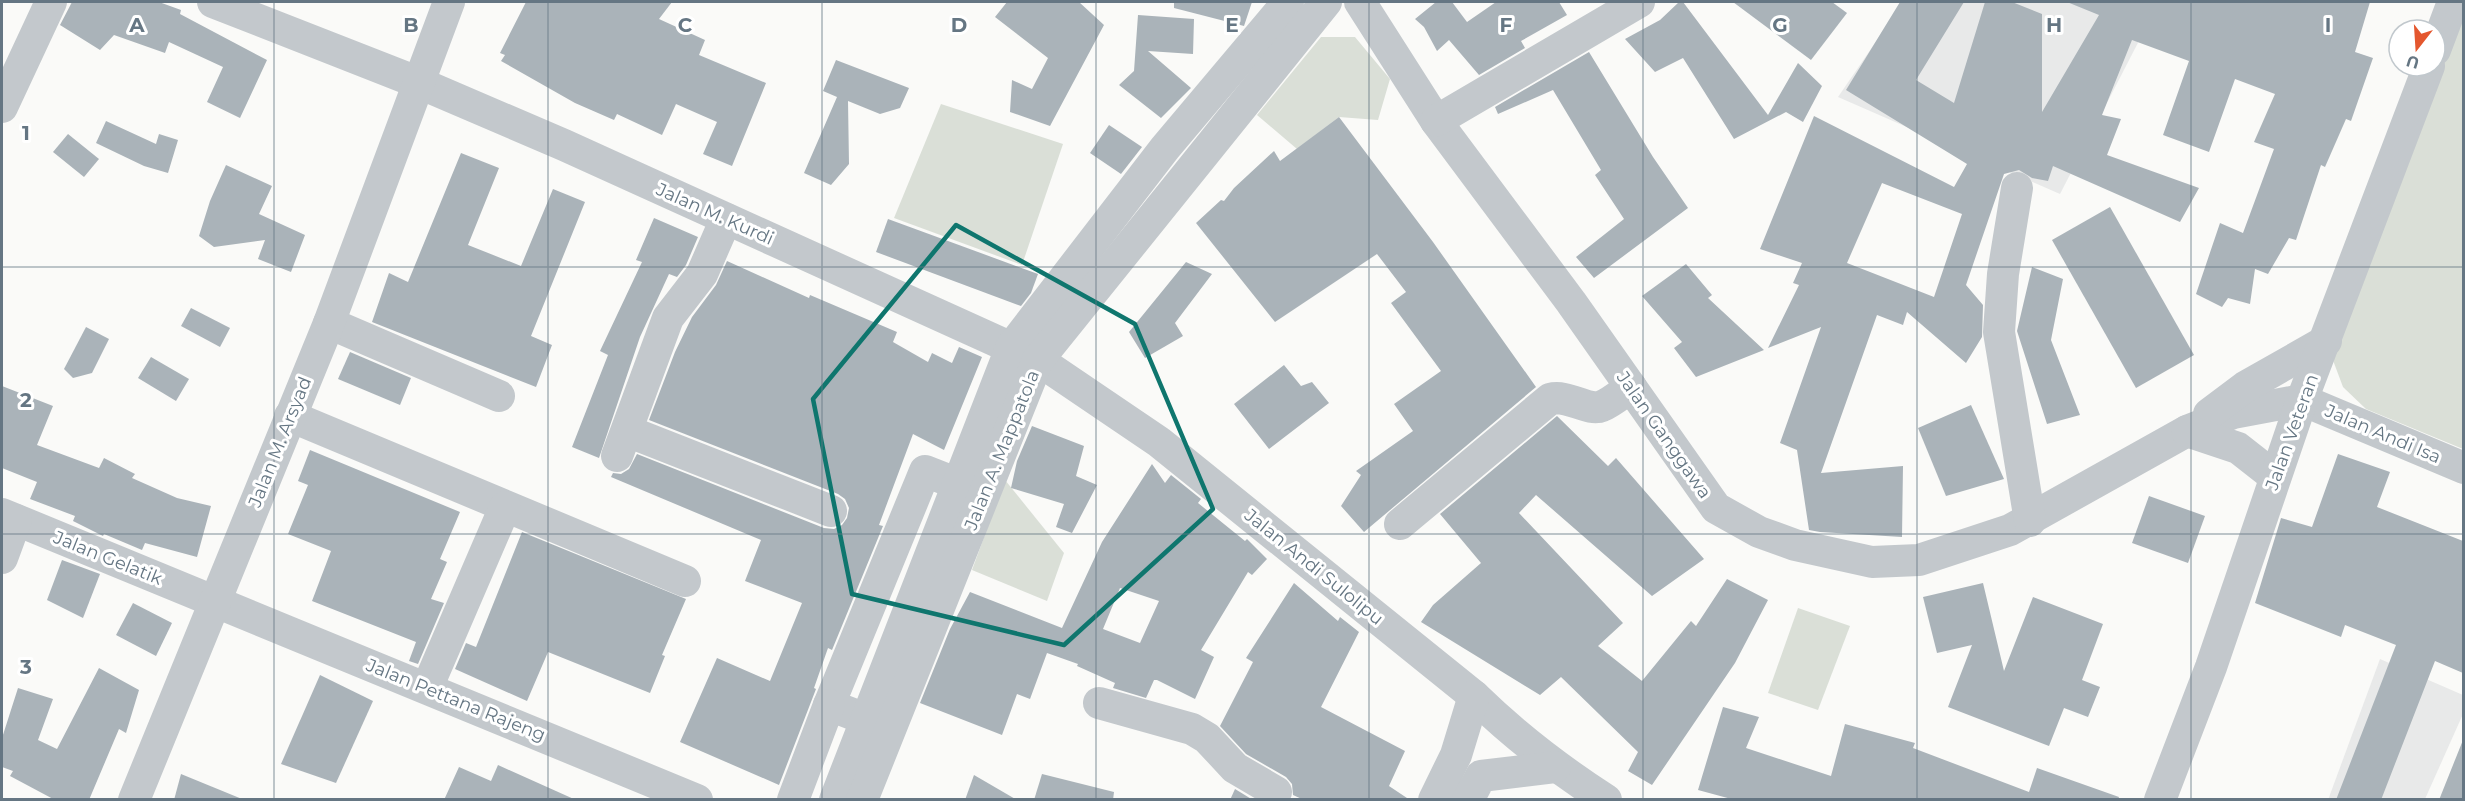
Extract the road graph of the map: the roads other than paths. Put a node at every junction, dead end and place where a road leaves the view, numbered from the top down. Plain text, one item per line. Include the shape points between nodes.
1 (51, 2) edge
2 (213, 2) edge
3 (449, 2) edge
4 (1288, 2) edge
5 (1326, 2) edge
6 (1360, 2) edge
7 (1639, 2) edge
8 (2453, 2) edge
9 (2447, 18) edge
10 (2425, 78) edge
11 (417, 82) junction
12 (2, 107) edge
13 (1436, 121) junction
14 (2017, 188) dead end
15 (726, 219) junction
16 (329, 323) junction
17 (2326, 341) junction
18 (1024, 354) junction
19 (1631, 387) junction
20 (499, 396) dead end
21 (2302, 400) junction
22 (290, 416) junction
23 (2187, 431) junction
24 (2463, 468) edge
25 (2275, 477) junction
26 (971, 489) junction
27 (505, 507) junction
28 (831, 511) dead end
29 (9, 517) edge
30 (2030, 521) junction
31 (1400, 524) dead end
32 (2, 558) edge
33 (685, 581) dead end
34 (215, 602) junction
35 (427, 688) junction
36 (1474, 696) junction
37 (1099, 703) dead end
38 (829, 705) junction
39 (878, 724) junction
40 (1456, 755) junction
41 (1555, 767) junction
42 (1475, 788) edge
43 (1281, 797) edge
44 (134, 800) edge
45 (697, 800) edge
46 (793, 800) edge
47 (835, 800) edge
48 (862, 800) edge
49 (1434, 800) edge
50 (1606, 800) edge
51 (2160, 800) edge

1 - 12 street
2 - 11 street, Jalan M. Kurdi
3 - 11 street, Jalan M. Arsyad
4 - 18 street, Jalan A. Mappatola via 1165,148
5 - 18 street, Jalan A. Mappatola
6 - 13 street, Jalan Ganggawa
7 - 13 street
8 - 9 street
10 - 17 street, Jalan Veteran
11 - 15 street, Jalan M. Kurdi
11 - 16 street, Jalan M. Arsyad
13 - 19 street, Jalan Ganggawa
14 - 30 street via 2003,274 1999,332
15 - 18 street, Jalan M. Kurdi
15 - 28 street via 702,274 668,318 622,443
16 - 20 street
16 - 22 street, Jalan M. Arsyad
17 - 21 street, Jalan Veteran
17 - 23 street via 2245,387
18 - 26 street, Jalan A. Mappatola
18 - 36 street, Jalan Andi Sulolipu via 1159,442
19 - 30 street, Jalan Ganggawa via 1716,508 1759,532 1795,545 1872,562 1919,560
19 - 31 street via 1601,407 1562,397 1550,399
21 - 23 street via 2234,413
21 - 24 street, Jalan Andi Isa
21 - 25 street, Jalan Veteran
22 - 27 street
22 - 34 street, Jalan M. Arsyad
23 - 25 street via 2238,448
23 - 30 street, Jalan Ganggawa
25 - 51 street, Jalan Veteran via 2211,667
26 - 38 street via 925,471
26 - 39 street, Jalan A. Mappatola
27 - 33 street
27 - 35 street
29 - 32 street
29 - 34 street, Jalan Gelatik
34 - 35 street, Jalan Pettana Rajeng
34 - 44 street, Jalan M. Arsyad
35 - 45 street, Jalan Pettana Rajeng
36 - 40 street
36 - 41 street, Jalan Andi Sulolipu
37 - 43 street via 1192,729 1207,738 1235,768
38 - 39 street
38 - 46 street
39 - 47 street, Jalan A. Mappatola
39 - 48 street, Jalan A. Mappatola
40 - 42 street
40 - 49 street
41 - 42 street
41 - 50 street, Jalan Andi Sulolipu

